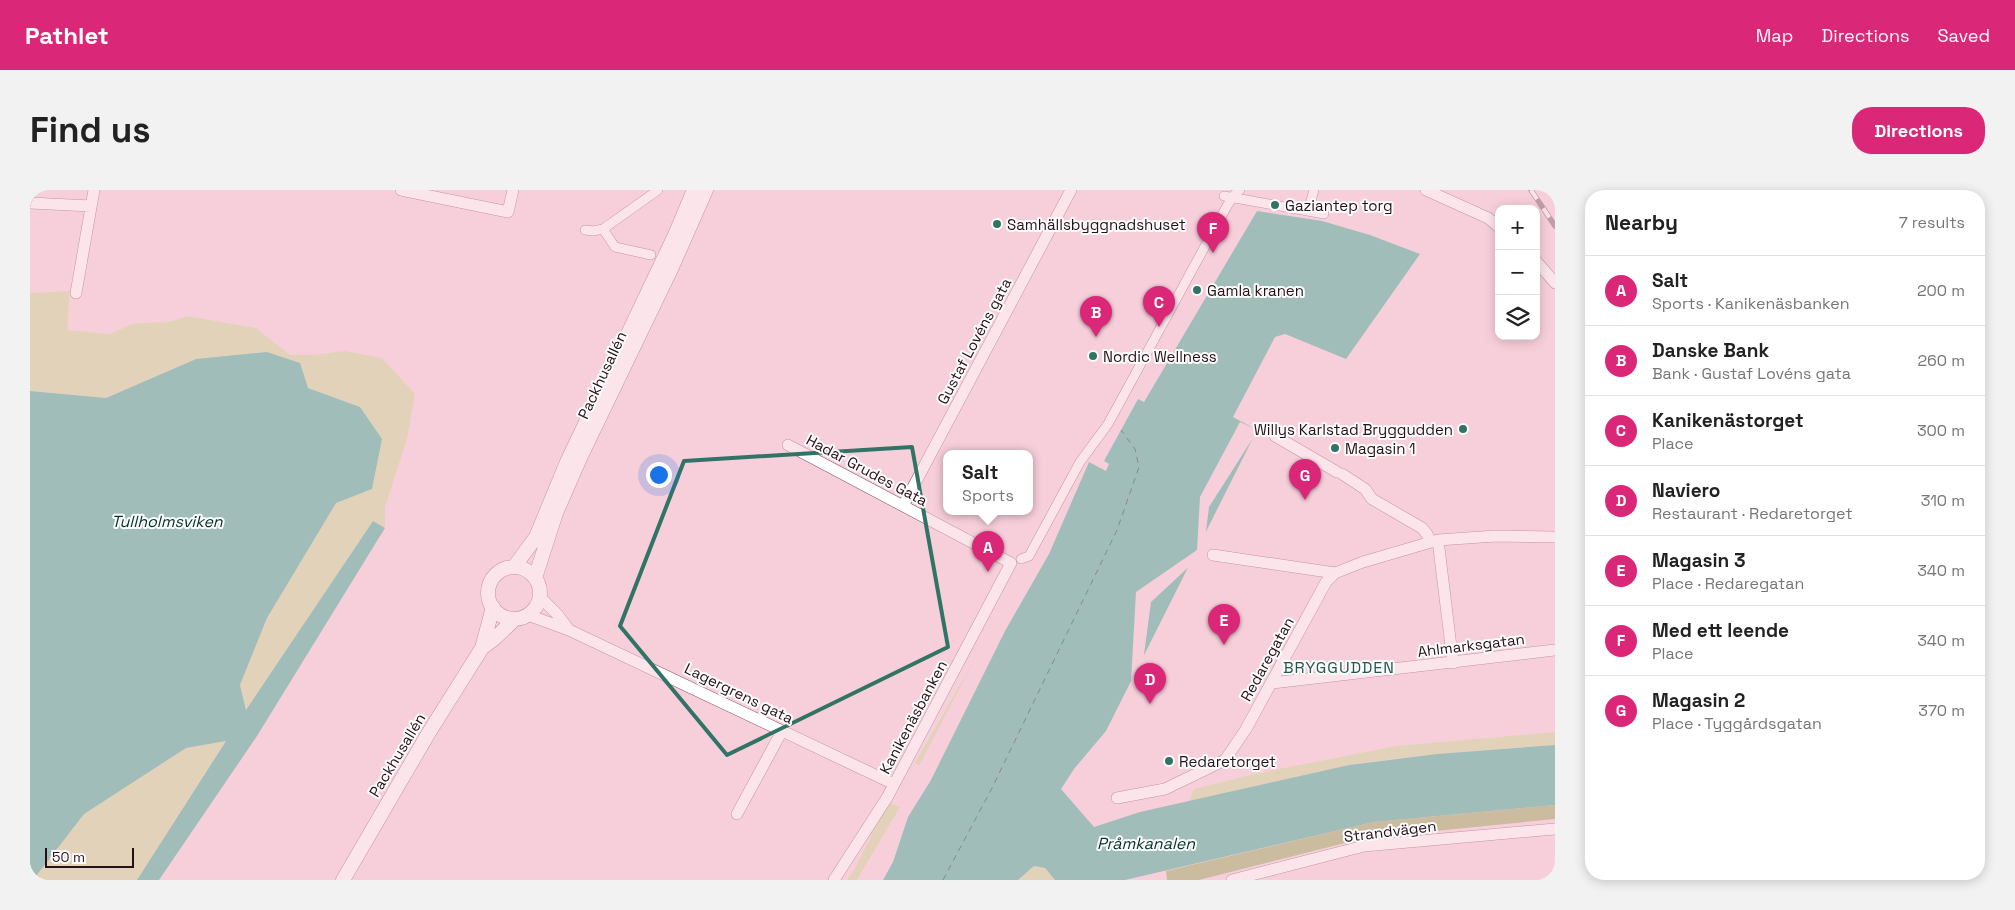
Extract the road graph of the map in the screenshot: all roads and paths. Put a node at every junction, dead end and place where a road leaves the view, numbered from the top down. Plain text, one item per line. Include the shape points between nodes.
1 (94, 190) edge
2 (401, 190) edge
3 (513, 190) edge
4 (658, 190) edge
5 (694, 190) edge
6 (706, 190) edge
7 (1071, 190) edge
8 (1240, 190) edge
9 (1314, 190) edge
10 (1426, 190) edge
11 (1228, 197) junction
12 (30, 203) edge
13 (91, 206) junction
14 (1308, 211) junction
15 (1324, 214) dead end
16 (1495, 224) edge
17 (603, 229) junction
18 (584, 230) dead end
19 (651, 255) dead end
20 (1540, 266) edge
21 (1555, 284) edge
22 (76, 293) dead end
23 (1275, 436) dead end
24 (788, 445) dead end
25 (903, 506) junction
26 (1555, 536) edge
27 (1434, 541) junction
28 (1213, 555) dead end
29 (1016, 561) junction
30 (514, 567) junction
31 (1335, 573) junction
32 (534, 578) junction
33 (539, 596) junction
34 (493, 607) junction
35 (521, 617) junction
36 (569, 630) junction
37 (482, 648) junction
38 (1555, 650) edge
39 (1454, 662) junction
40 (1272, 683) junction
41 (782, 731) junction
42 (894, 784) junction
43 (1117, 798) dead end
44 (737, 814) dead end
45 (1555, 829) edge
46 (343, 880) edge
47 (834, 880) edge
48 (1232, 880) edge

1 - 13 street
2 - 3 street via 508,212
4 - 17 street
5 - 30 street, Packhusallén via 567,462 536,537
6 - 32 street, Packhusallén via 581,456 556,513
7 - 25 street, Gustaf Lovéns gata
8 - 11 street
9 - 14 street
10 - 16 street
11 - 14 street
11 - 29 street via 1108,424 1080,462 1029,556
12 - 13 street
13 - 22 street
14 - 15 street
17 - 18 street
17 - 19 street via 615,247
20 - 21 street
23 - 27 street via 1365,489 1372,499 1422,528
24 - 25 street, Hadar Grudes Gata
25 - 29 street, Hadar Grudes Gata
26 - 27 street
27 - 31 street
27 - 39 street
28 - 31 street
29 - 42 street, Kanikenäsbanken
30 - 32 street
30 - 34 street via 500,572 490,582 488,596
31 - 40 street, Redaregatan via 1326,582
32 - 33 street via 538,583
33 - 35 street via 538,603
33 - 36 street, Lagergrens gata
34 - 35 street via 502,616
34 - 37 street, Packhusallén
35 - 36 street, Lagergrens gata
35 - 37 street, Packhusallén
36 - 41 street, Lagergrens gata
37 - 46 street, Packhusallén
38 - 39 street, Ahlmarksgatan
39 - 40 street, Ahlmarksgatan
40 - 43 street, Redaregatan via 1225,760 1165,789
41 - 42 street, Lagergrens gata
41 - 44 street
42 - 47 street, Kanikenäsbanken
45 - 48 street, Strandvägen via 1364,846

